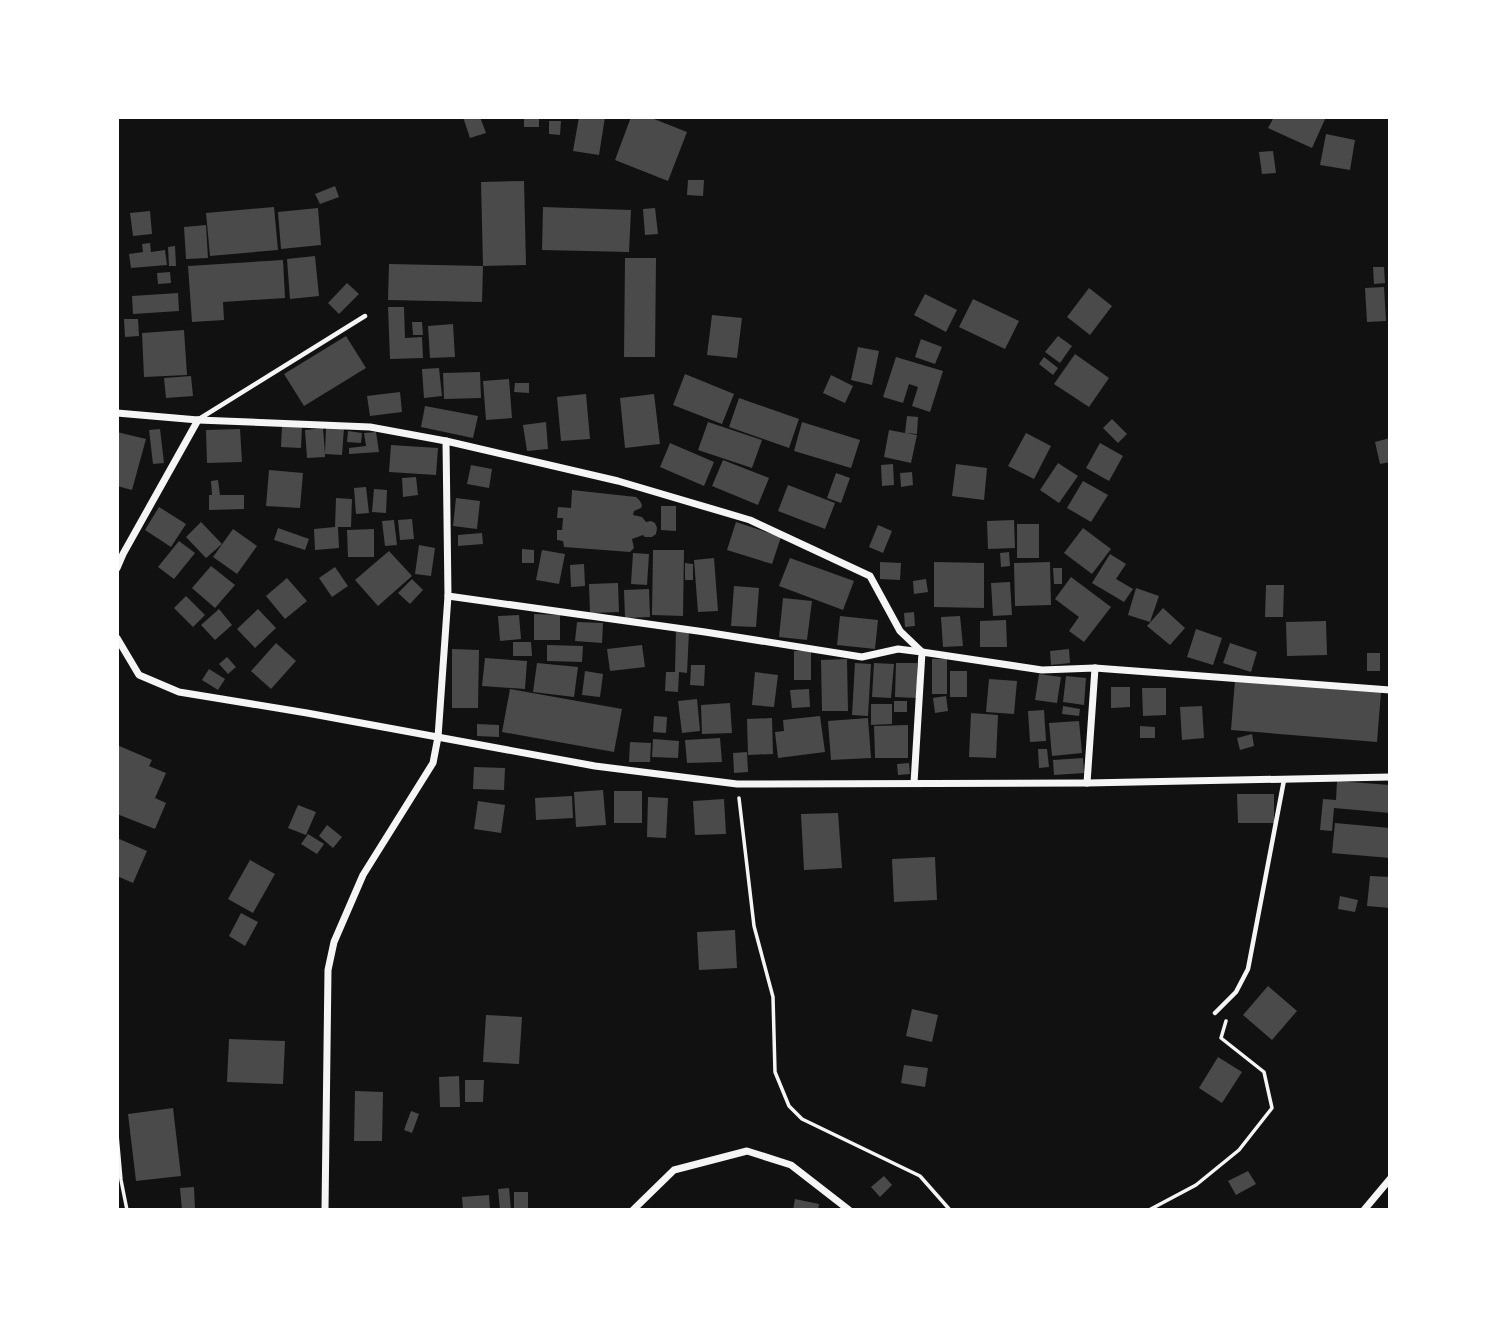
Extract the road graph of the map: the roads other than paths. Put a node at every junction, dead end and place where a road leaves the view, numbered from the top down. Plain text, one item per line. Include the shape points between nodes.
1 (365, 316) dead end
2 (117, 413) edge
3 (198, 420) junction
4 (446, 441) junction
5 (117, 568) edge
6 (448, 596) junction
7 (117, 638) edge
8 (922, 652) junction
9 (1095, 668) junction
10 (1388, 688) edge
11 (438, 737) junction
12 (1390, 777) edge
13 (1284, 779) junction
14 (914, 783) junction
15 (1087, 783) junction
16 (1215, 1013) dead end
17 (1390, 1179) edge
18 (325, 1210) edge
19 (633, 1210) edge
20 (849, 1210) edge
21 (1364, 1210) edge

1 - 3 lane
2 - 3 street
3 - 4 street via 370,427
3 - 5 street
4 - 6 street
4 - 8 street via 618,481 750,520 870,576 900,631
6 - 8 street via 862,657 898,649
6 - 11 street
7 - 11 street via 139,675 179,692
8 - 9 street via 1042,670
8 - 14 street
9 - 10 street
9 - 15 street
11 - 14 street via 595,766 737,784
11 - 18 street via 433,763 363,875 334,942 328,970
12 - 13 street
13 - 15 street
13 - 16 lane via 1248,969 1236,992
14 - 15 street
17 - 21 street
19 - 20 street via 674,1170 747,1152 791,1165

